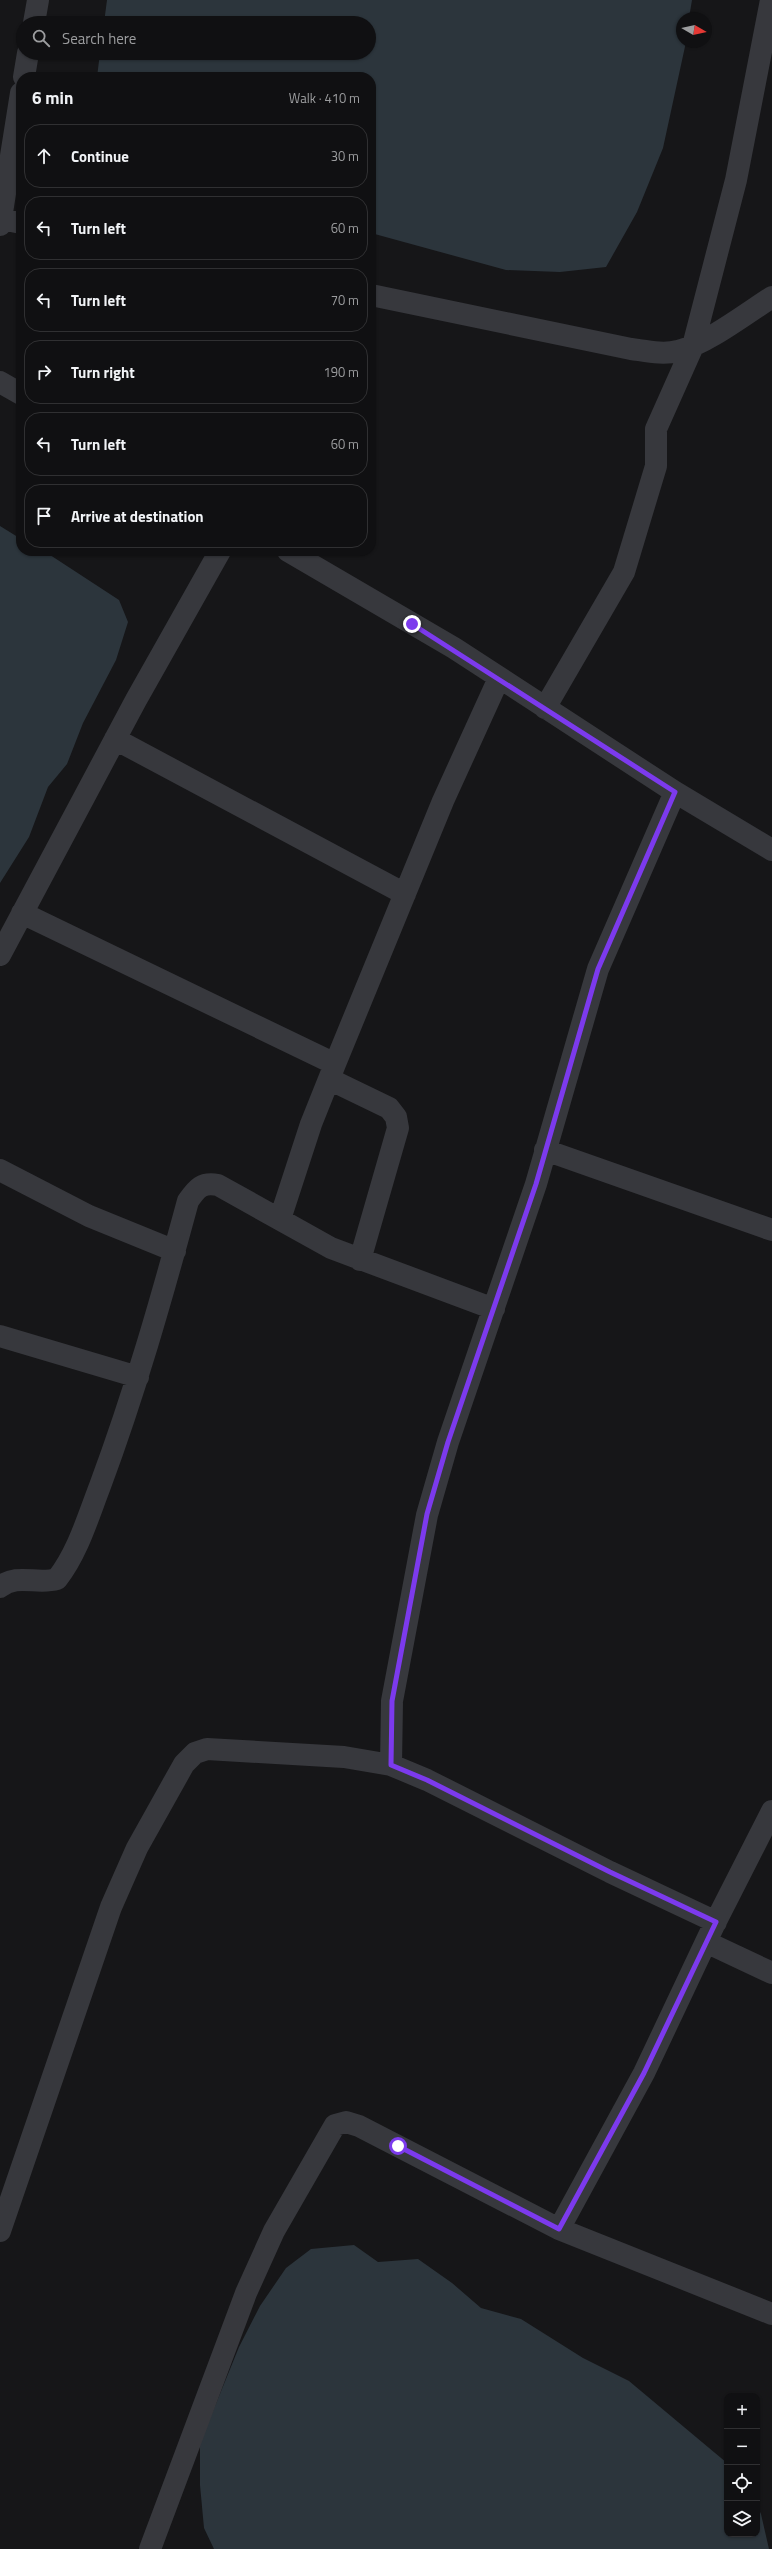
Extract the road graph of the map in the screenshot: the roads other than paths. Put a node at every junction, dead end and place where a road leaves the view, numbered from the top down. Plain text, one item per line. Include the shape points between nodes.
1 (38, 0) edge
2 (771, 0) edge
3 (35, 16) edge
4 (27, 60) edge
5 (25, 72) edge
6 (16, 143) edge
7 (8, 222) edge
8 (376, 296) edge
9 (772, 297) edge
10 (693, 346) junction
11 (0, 382) edge
12 (16, 391) edge
13 (217, 556) edge
14 (297, 556) edge
15 (499, 678) junction
16 (545, 708) junction
17 (115, 739) junction
18 (675, 792) junction
19 (772, 850) edge
20 (406, 894) junction
21 (22, 912) junction
22 (0, 955) edge
23 (332, 1072) junction
24 (545, 1150) junction
25 (0, 1170) edge
26 (280, 1219) junction
27 (772, 1230) edge
28 (175, 1251) junction
29 (360, 1260) junction
30 (494, 1309) junction
31 (0, 1336) edge
32 (138, 1377) junction
33 (0, 1587) edge
34 (391, 1765) junction
35 (772, 1811) edge
36 (716, 1922) junction
37 (706, 1942) junction
38 (772, 1973) edge
39 (559, 2229) junction
40 (0, 2230) edge
41 (772, 2314) edge
42 (150, 2549) edge

1 - 3 street
2 - 10 street via 736,180
4 - 5 street
6 - 7 street
8 - 10 street via 631,349 677,352
9 - 10 street
10 - 16 street via 656,429 656,466 624,572
11 - 12 street
13 - 17 street
14 - 15 street via 454,648
15 - 16 street
15 - 20 street via 443,801
16 - 18 street
17 - 20 street
17 - 21 street
18 - 19 street
18 - 24 street via 598,969
20 - 23 street
21 - 22 street
21 - 23 street
23 - 26 street via 311,1124
23 - 29 street via 389,1108 396,1117 398,1128
24 - 27 street
24 - 30 street
25 - 28 street via 89,1216
26 - 28 street via 235,1193 218,1185 206,1183 196,1188 188,1201
26 - 29 street via 331,1248
28 - 32 street
29 - 30 street
30 - 34 street via 448,1442 427,1514 392,1701
31 - 32 street
32 - 33 street via 120,1432 75,1551 66,1568 57,1579 47,1582 18,1578 7,1581
34 - 36 street via 427,1780
34 - 40 street via 344,1757 207,1749 195,1753 184,1764 137,1848 114,1901
35 - 36 street
36 - 37 street
37 - 38 street
37 - 39 street via 644,2073
39 - 41 street
39 - 42 street via 359,2126 346,2122 335,2125 274,2231 246,2293

